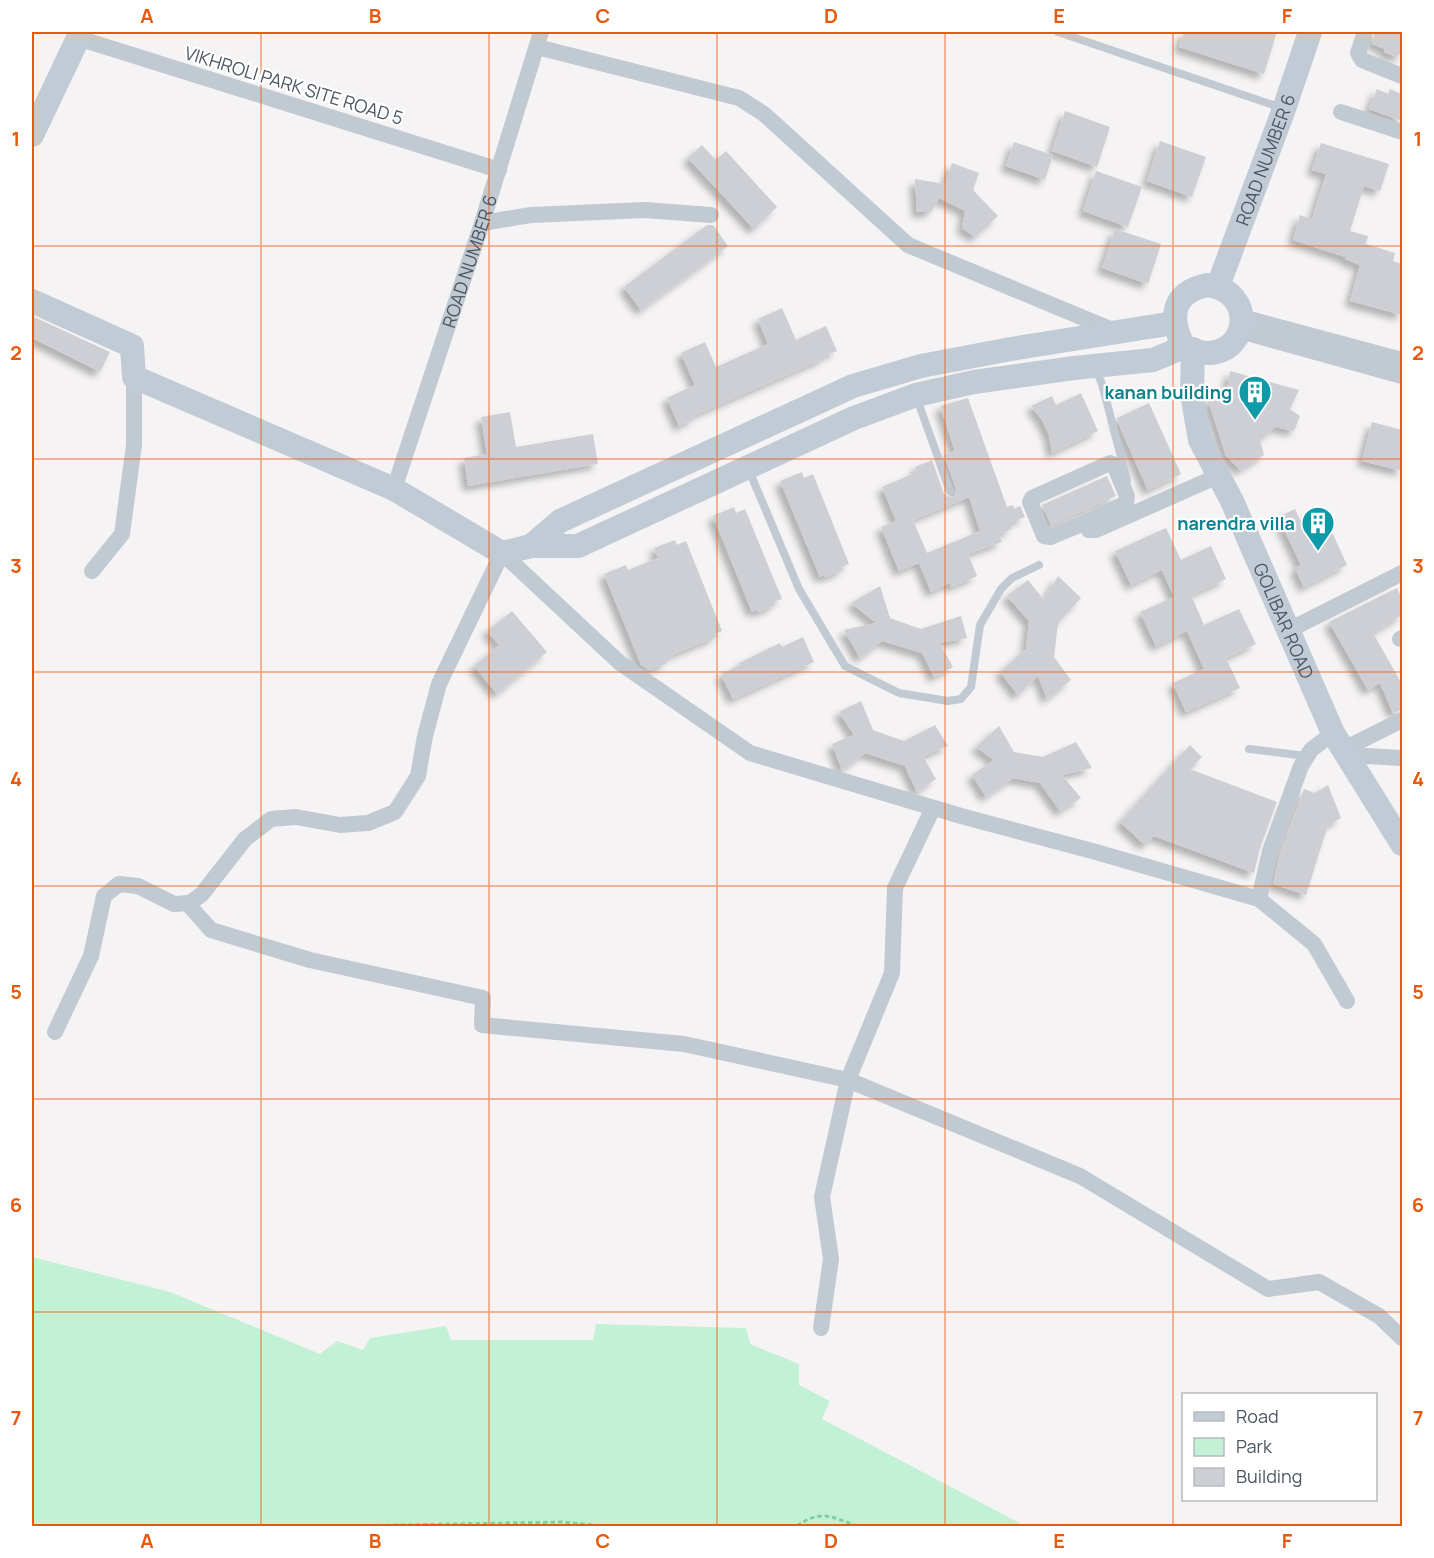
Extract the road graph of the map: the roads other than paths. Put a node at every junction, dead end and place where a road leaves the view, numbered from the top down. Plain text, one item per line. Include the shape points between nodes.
1 (1058, 32) edge
2 (1310, 32) edge
3 (1365, 32) edge
4 (79, 35) edge
5 (539, 39) edge
6 (1402, 76) edge
7 (1284, 109) junction
8 (1341, 112) dead end
9 (1402, 132) edge
10 (32, 135) edge
11 (499, 170) junction
12 (711, 215) dead end
13 (482, 224) junction
14 (1218, 286) junction
15 (32, 301) edge
16 (1174, 323) junction
17 (1241, 324) junction
18 (1117, 332) junction
19 (1067, 340) junction
20 (1189, 348) junction
21 (1402, 360) edge
22 (1084, 367) junction
23 (910, 369) junction
24 (1402, 376) edge
25 (134, 377) junction
26 (916, 395) junction
27 (736, 441) junction
28 (748, 467) junction
29 (1218, 476) junction
30 (1128, 480) dead end
31 (630, 488) junction
32 (394, 489) junction
33 (950, 491) dead end
34 (642, 517) junction
35 (1084, 523) junction
36 (531, 546) junction
37 (502, 553) junction
38 (1039, 565) dead end
39 (92, 572) dead end
40 (1402, 573) edge
41 (1288, 630) junction
42 (1402, 720) edge
43 (1342, 746) junction
44 (1249, 749) dead end
45 (1306, 756) junction
46 (1402, 758) edge
47 (933, 808) junction
48 (1402, 844) edge
49 (1259, 899) junction
50 (187, 903) junction
51 (1347, 1001) dead end
52 (55, 1032) dead end
53 (848, 1080) junction
54 (821, 1328) dead end
55 (1402, 1338) edge

1 - 7 lane
2 - 7 street, ROAD NUMBER 6
3 - 6 street via 1358,53 1362,60
4 - 10 street
4 - 11 street, VIKHROLI PARK SITE ROAD 5
5 - 11 street, ROAD NUMBER 6
5 - 18 street via 739,98 764,114 908,245
7 - 14 street, ROAD NUMBER 6
8 - 9 street
11 - 13 street, ROAD NUMBER 6
12 - 13 street via 645,210 531,215
13 - 32 street, ROAD NUMBER 6
14 - 16 street via 1196,287 1186,293 1175,312
14 - 17 street via 1236,299
15 - 25 street via 132,346
16 - 18 street
16 - 20 street, GOLIBAR ROAD
17 - 20 street via 1234,341 1226,348 1204,353
17 - 21 street
17 - 24 street
18 - 19 street
19 - 22 street
19 - 23 street
20 - 22 street via 1153,360
20 - 29 street, GOLIBAR ROAD via 1200,440
22 - 26 street via 974,382
22 - 30 lane via 1102,384
23 - 26 street
23 - 27 street via 853,386
25 - 32 street
25 - 39 street via 134,444 122,534
26 - 28 street via 854,418
26 - 33 lane
27 - 28 street
27 - 31 street
28 - 34 street
28 - 38 lane via 800,589 845,666 899,693 948,701 961,699 972,687 980,625 1001,589 1012,578
29 - 35 street via 1096,530 1089,530
29 - 41 street, GOLIBAR ROAD
31 - 34 street
31 - 36 street via 560,521
32 - 37 street
34 - 36 street via 578,546
35 - 35 street via 1126,503 1127,496 1110,463 1030,502 1044,536
36 - 37 street
37 - 47 street via 620,663 750,753
37 - 50 street via 439,684 418,776 395,812 368,823 340,825 296,817 271,819 245,838 202,894
40 - 41 street
41 - 43 street, GOLIBAR ROAD
42 - 43 street
43 - 45 street via 1311,750
43 - 46 street
43 - 48 street, GOLIBAR ROAD
44 - 45 lane
45 - 49 street via 1270,851
47 - 49 street
47 - 53 street via 895,888 892,974
49 - 51 street via 1314,944
50 - 52 street via 174,904 138,886 119,884 104,896 91,956
50 - 53 street via 211,930 310,960 483,998 482,1024 684,1044
53 - 54 street via 822,1197 831,1260
53 - 55 street via 1080,1176 1268,1289 1319,1282 1379,1316

